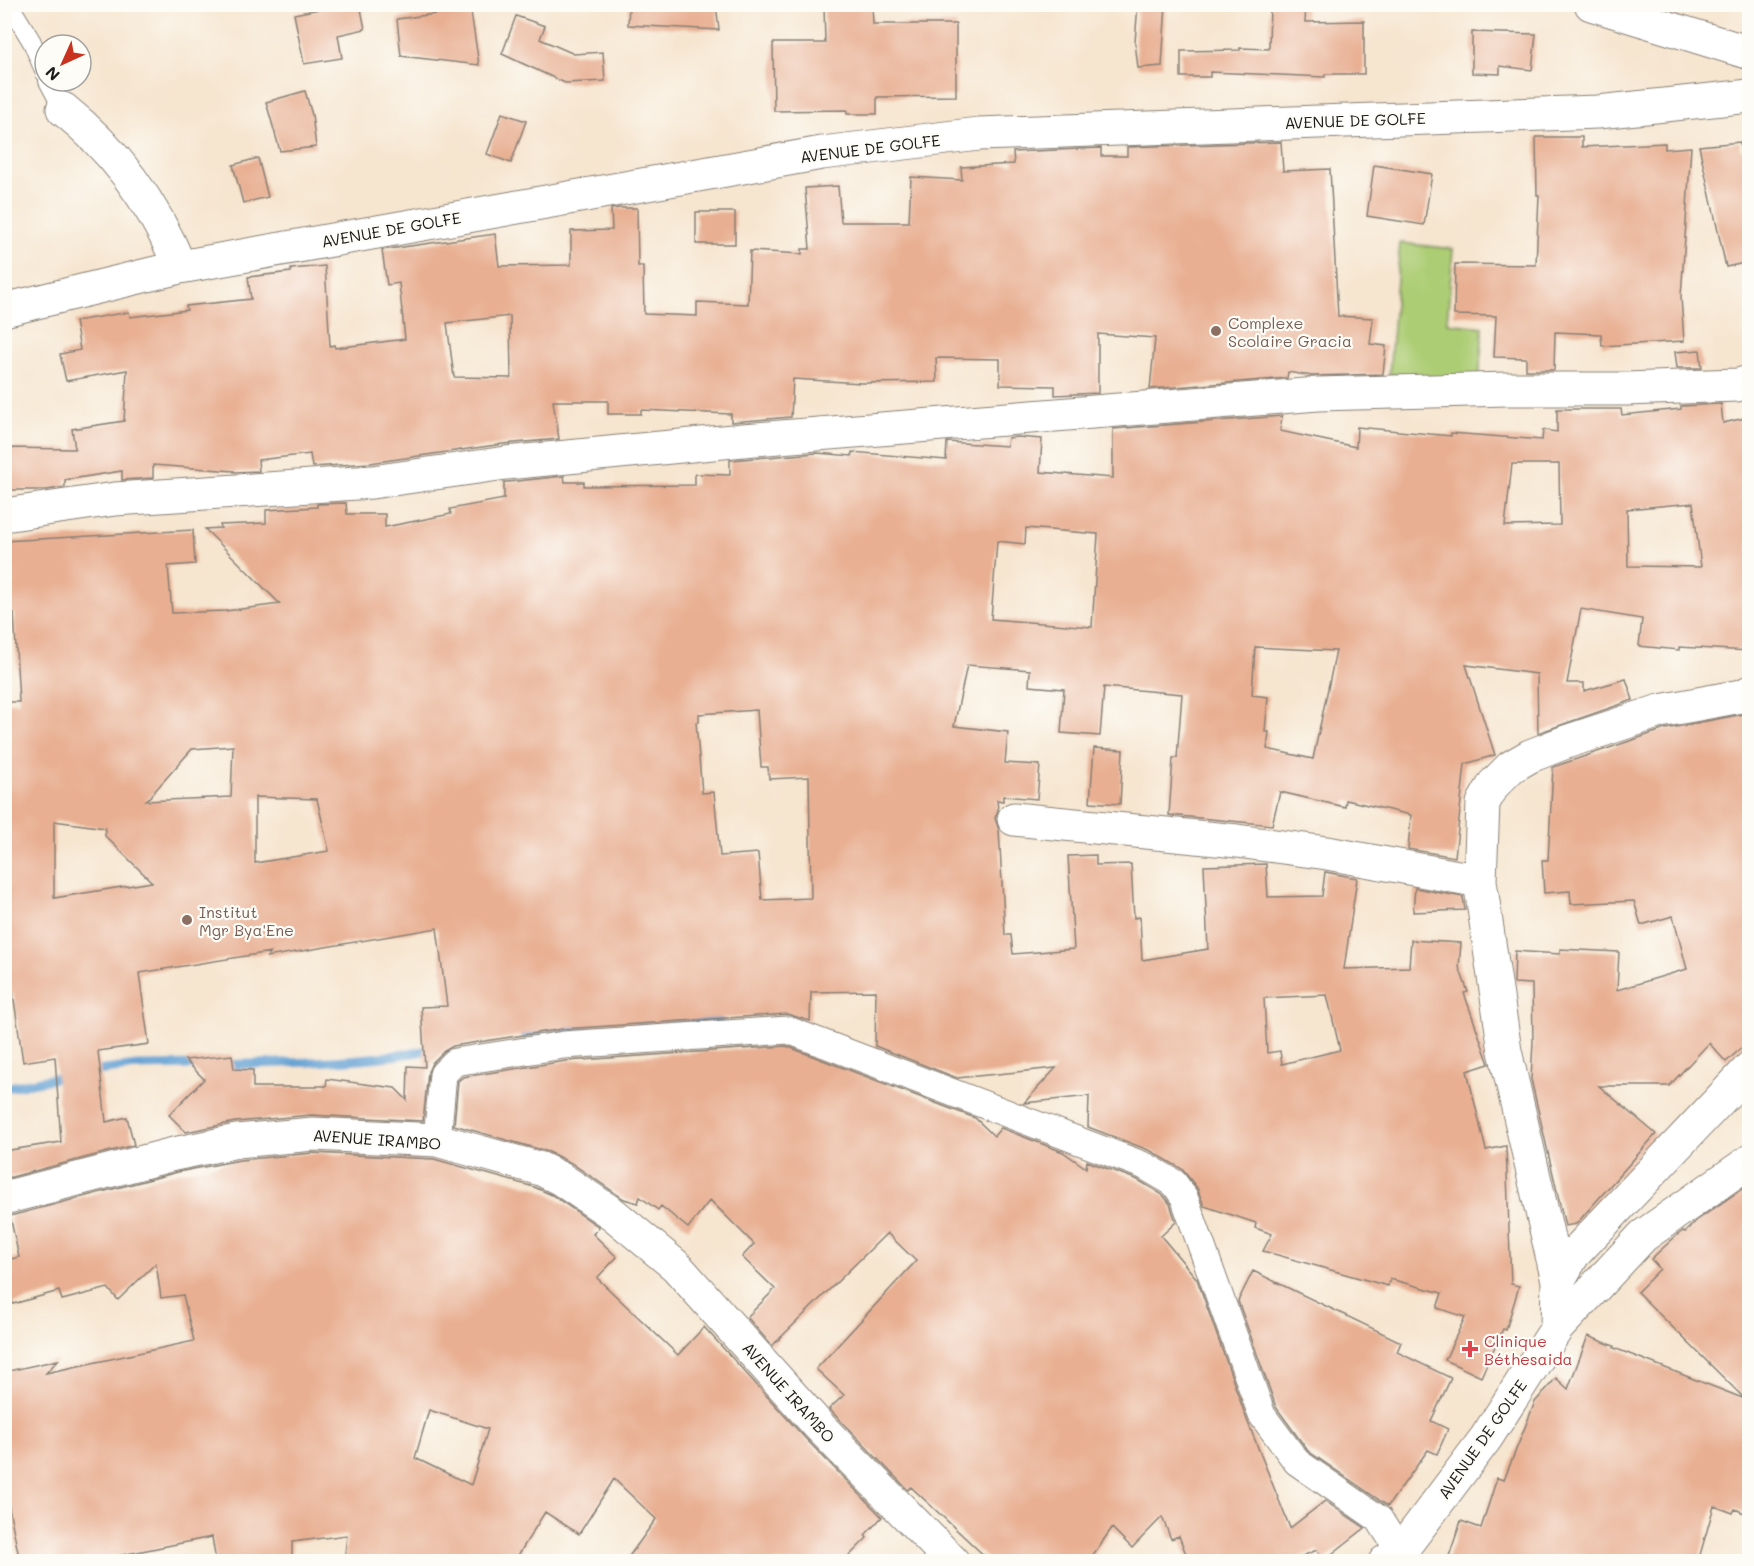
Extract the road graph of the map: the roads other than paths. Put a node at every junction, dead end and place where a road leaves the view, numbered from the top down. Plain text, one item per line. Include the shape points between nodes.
1 (9, 4) edge
2 (1591, 4) edge
3 (33, 44) edge
4 (1749, 53) edge
5 (56, 95) edge
6 (1749, 96) edge
7 (180, 267) junction
8 (4, 310) edge
9 (1749, 382) edge
10 (4, 515) edge
11 (1749, 692) edge
12 (1014, 819) dead end
13 (1480, 881) junction
14 (1749, 1068) edge
15 (437, 1140) junction
16 (1749, 1161) edge
17 (4, 1198) edge
18 (1558, 1281) junction
19 (1557, 1328) junction
20 (1395, 1558) edge
21 (953, 1562) edge

1 - 3 lane
2 - 4 street
5 - 7 street via 116,158 148,203
6 - 7 street, AVENUE DE GOLFE via 1598,112 979,134 787,159
7 - 8 street, AVENUE DE GOLFE
9 - 10 street via 1626,389 1318,394 1129,408 517,461 372,482 115,499
11 - 13 street via 1618,724 1557,745 1511,767 1483,802
12 - 13 street via 1237,841
13 - 18 street via 1505,1051
14 - 18 street via 1573,1256
15 - 17 street, AVENUE IRAMBO via 313,1134 237,1141
15 - 20 street via 443,1074 455,1062 564,1045 774,1031 1145,1166 1174,1183 1184,1197 1262,1415 1298,1462 1379,1519
15 - 21 street, AVENUE IRAMBO via 542,1169 613,1214 676,1266 819,1426
16 - 19 street, AVENUE DE GOLFE via 1643,1236
18 - 19 street
19 - 20 street, AVENUE DE GOLFE via 1486,1438

